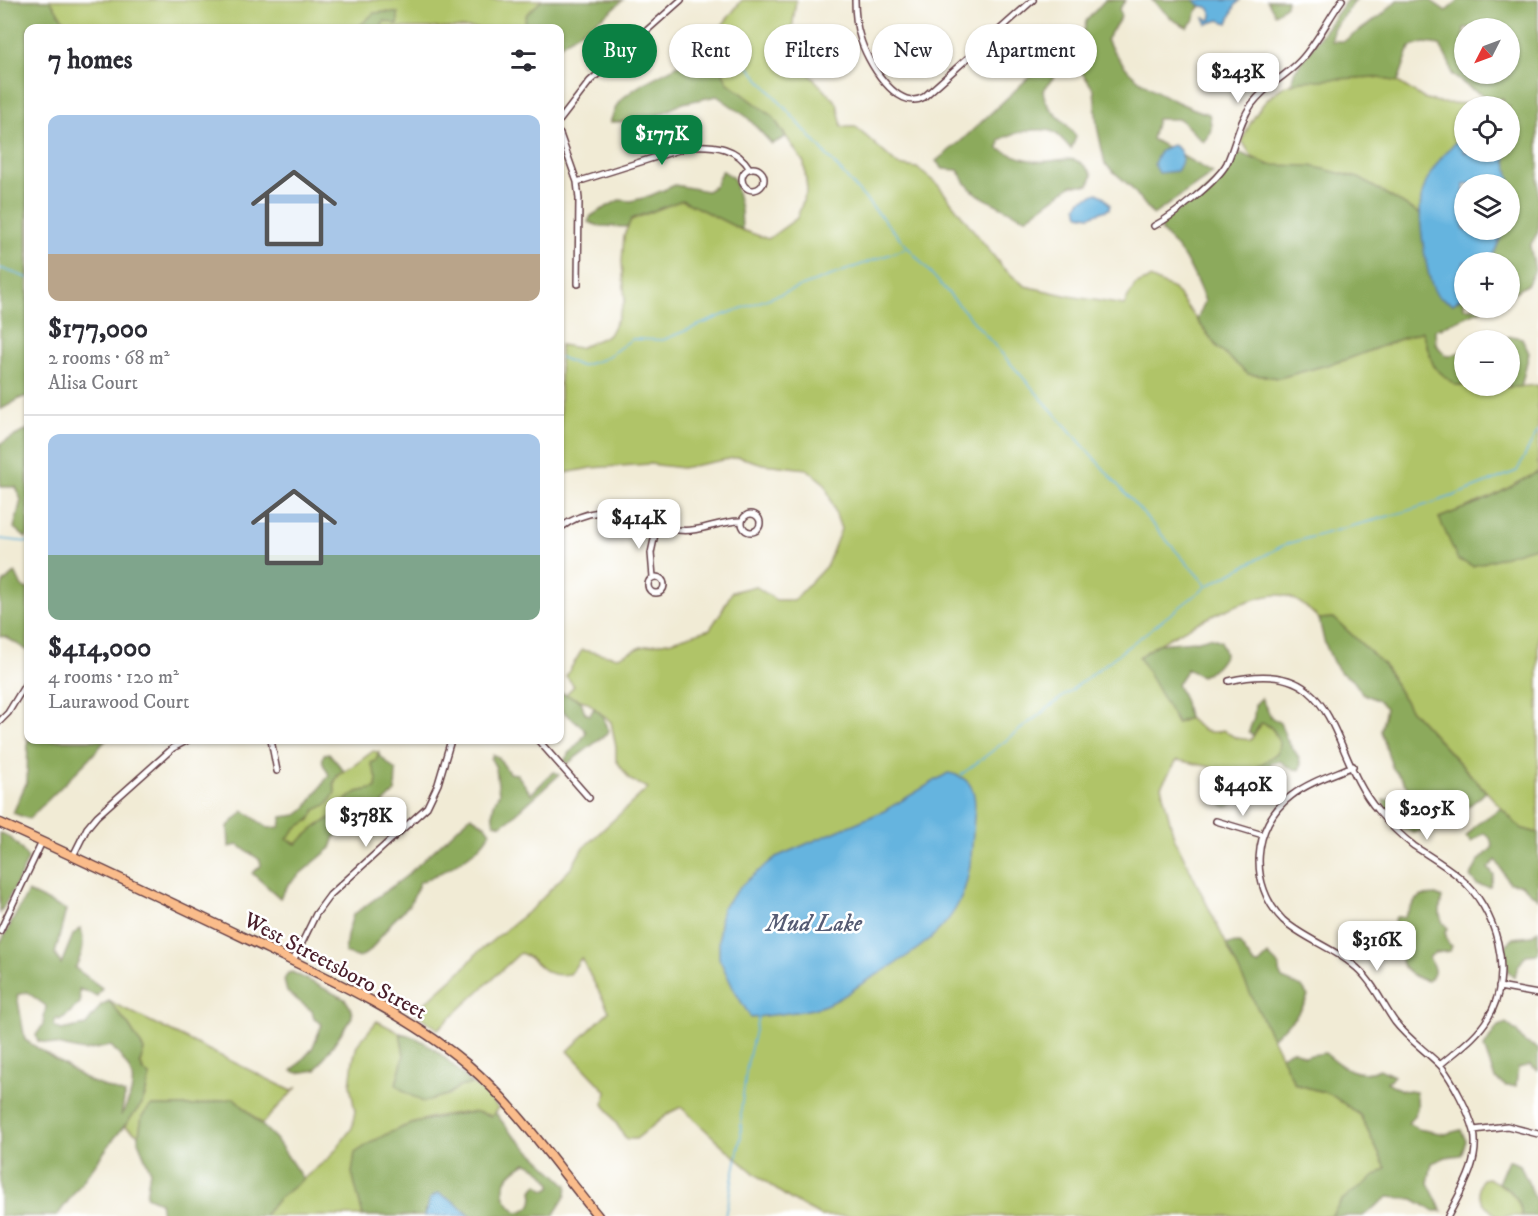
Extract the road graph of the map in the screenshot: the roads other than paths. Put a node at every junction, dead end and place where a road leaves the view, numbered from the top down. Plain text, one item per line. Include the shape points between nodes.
1 (681, 0) edge
2 (855, 0) edge
3 (1034, 0) edge
4 (1342, 0) edge
5 (564, 115) edge
6 (564, 145) edge
7 (750, 169) junction
8 (577, 182) junction
9 (1154, 226) dead end
10 (578, 284) dead end
11 (742, 521) dead end
12 (657, 525) junction
13 (564, 526) edge
14 (653, 578) dead end
15 (1229, 681) dead end
16 (24, 687) edge
17 (0, 721) edge
18 (180, 744) edge
19 (272, 744) edge
20 (450, 744) edge
21 (542, 744) edge
22 (1353, 766) junction
23 (277, 771) dead end
24 (589, 798) dead end
25 (1216, 821) dead end
26 (0, 823) edge
27 (1263, 835) junction
28 (42, 842) junction
29 (73, 856) junction
30 (0, 931) edge
31 (293, 961) junction
32 (1499, 987) junction
33 (1538, 994) edge
34 (1440, 1065) junction
35 (1474, 1130) junction
36 (1538, 1134) edge
37 (598, 1216) edge
38 (1448, 1216) edge

1 - 5 street via 590,81
2 - 3 street via 859,34 869,60 896,93 913,101 924,97
4 - 9 street via 1301,60 1266,87 1250,107 1222,170
6 - 8 street
7 - 7 street via 743,182 750,189 757,189 764,178 757,169
7 - 8 street via 740,155 729,150 691,146
8 - 10 street
11 - 12 street via 691,530
12 - 13 street via 630,513 612,511 583,515
12 - 14 street via 651,553
15 - 22 street via 1276,677 1307,690 1324,706
16 - 17 street
18 - 29 street via 97,816
19 - 23 street
20 - 31 street via 427,807 330,895
21 - 24 street
22 - 27 street via 1292,795 1275,812
22 - 32 street via 1370,801 1395,830 1460,878 1477,896 1498,941
25 - 27 street
26 - 28 main road, West Streetsboro Street
27 - 34 street via 1259,870 1263,887 1282,919 1353,964 1396,1024
28 - 29 main road, West Streetsboro Street
28 - 30 street
29 - 31 main road, West Streetsboro Street
31 - 37 main road, West Streetsboro Street via 391,1012 467,1064 502,1099
32 - 33 street
32 - 34 street via 1487,1020
34 - 35 street
35 - 36 street via 1507,1126
35 - 38 street via 1471,1169

